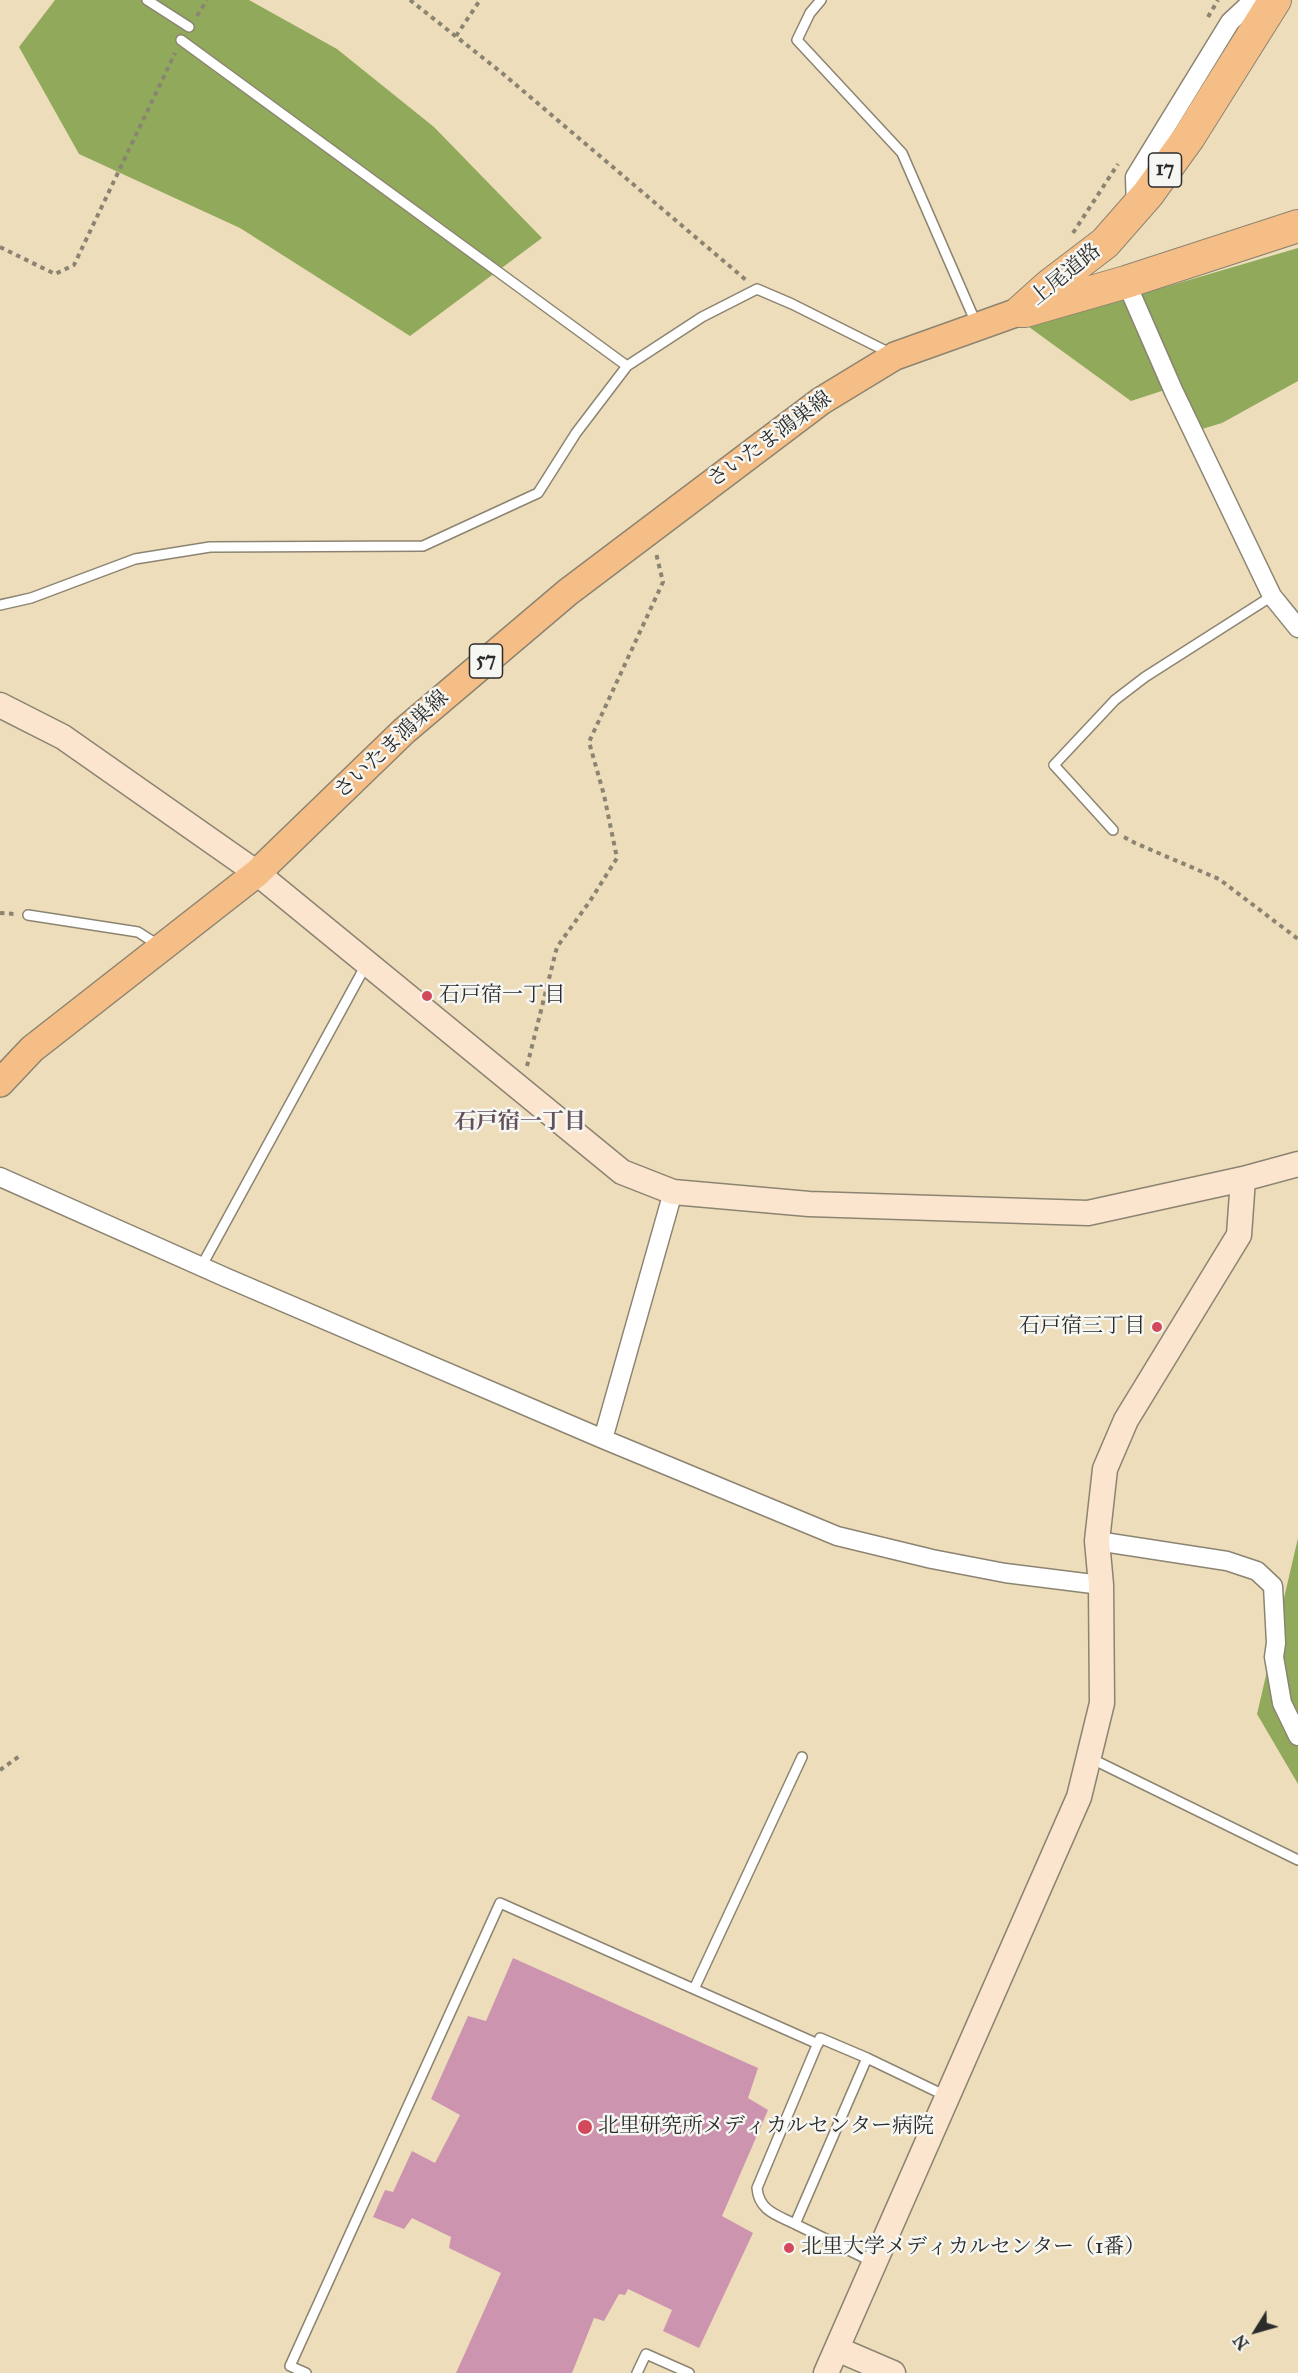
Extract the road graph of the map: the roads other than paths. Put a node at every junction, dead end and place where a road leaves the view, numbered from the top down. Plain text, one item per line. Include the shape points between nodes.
1 (147, 0) edge
2 (821, 0) edge
3 (1259, 1) edge
4 (189, 27) road end
5 (181, 40) road end
6 (1298, 226) edge
7 (1126, 282) junction
8 (1021, 311) junction
9 (977, 326) junction
10 (896, 356) junction
11 (627, 366) junction
12 (1272, 596) junction
13 (0, 605) edge
14 (1298, 628) edge
15 (0, 705) edge
16 (1113, 830) road end
17 (257, 873) junction
18 (28, 915) dead end
19 (162, 947) junction
20 (367, 963) junction
21 (0, 1083) edge
22 (1298, 1164) edge
23 (0, 1176) edge
24 (1243, 1179) junction
25 (673, 1192) junction
26 (201, 1267) junction
27 (603, 1439) junction
28 (1097, 1541) junction
29 (1101, 1585) junction
30 (1298, 1736) edge
31 (802, 1757) dead end
32 (1089, 1757) junction
33 (1298, 1860) edge
34 (694, 1989) junction
35 (818, 2044) junction
36 (867, 2058) junction
37 (948, 2097) junction
38 (795, 2224) junction
39 (876, 2263) junction
40 (837, 2349) junction
41 (306, 2373) edge
42 (637, 2373) edge
43 (688, 2373) edge
44 (826, 2373) edge
45 (893, 2373) edge

1 - 4 lane
2 - 9 lane via 797,40 902,153
3 - 8 highway, 上尾道路 / 17 via 1190,137 1136,208 1105,243
5 - 11 lane
6 - 7 highway, 上尾道路
7 - 8 highway, 上尾道路
7 - 12 street
8 - 9 main road, さいたま鴻巣線 / 57
9 - 10 main road, さいたま鴻巣線 / 57
10 - 11 lane via 757,289 702,317
10 - 17 main road, さいたま鴻巣線 / 57 via 821,401 568,592 404,731
11 - 13 lane via 576,433 538,493 423,546 210,547 135,559 31,598
12 - 14 street
12 - 16 lane via 1115,700 1054,765
15 - 17 street via 63,737
17 - 19 main road, さいたま鴻巣線 / 57
17 - 20 street
18 - 19 lane via 138,933
19 - 21 main road, さいたま鴻巣線 / 57 via 32,1049
20 - 25 street via 622,1172
20 - 26 lane
22 - 24 street
23 - 26 street
24 - 25 street via 1088,1213 809,1204
24 - 28 street via 1239,1235 1126,1420 1105,1469
25 - 27 street
26 - 27 street
27 - 29 street via 837,1536 984,1569
28 - 29 street
28 - 30 street via 1227,1561 1257,1571 1273,1586 1274,1657 1282,1703
29 - 32 street via 1101,1703
31 - 34 lane
32 - 33 lane
32 - 37 street via 1079,1797
34 - 35 lane
34 - 41 lane via 500,1903 290,2366
35 - 36 lane via 820,2038
35 - 38 lane via 757,2188 758,2198 766,2209
36 - 37 lane
36 - 38 lane
37 - 39 street
38 - 39 lane
39 - 40 street
40 - 44 street
40 - 45 street
42 - 43 lane via 645,2354

